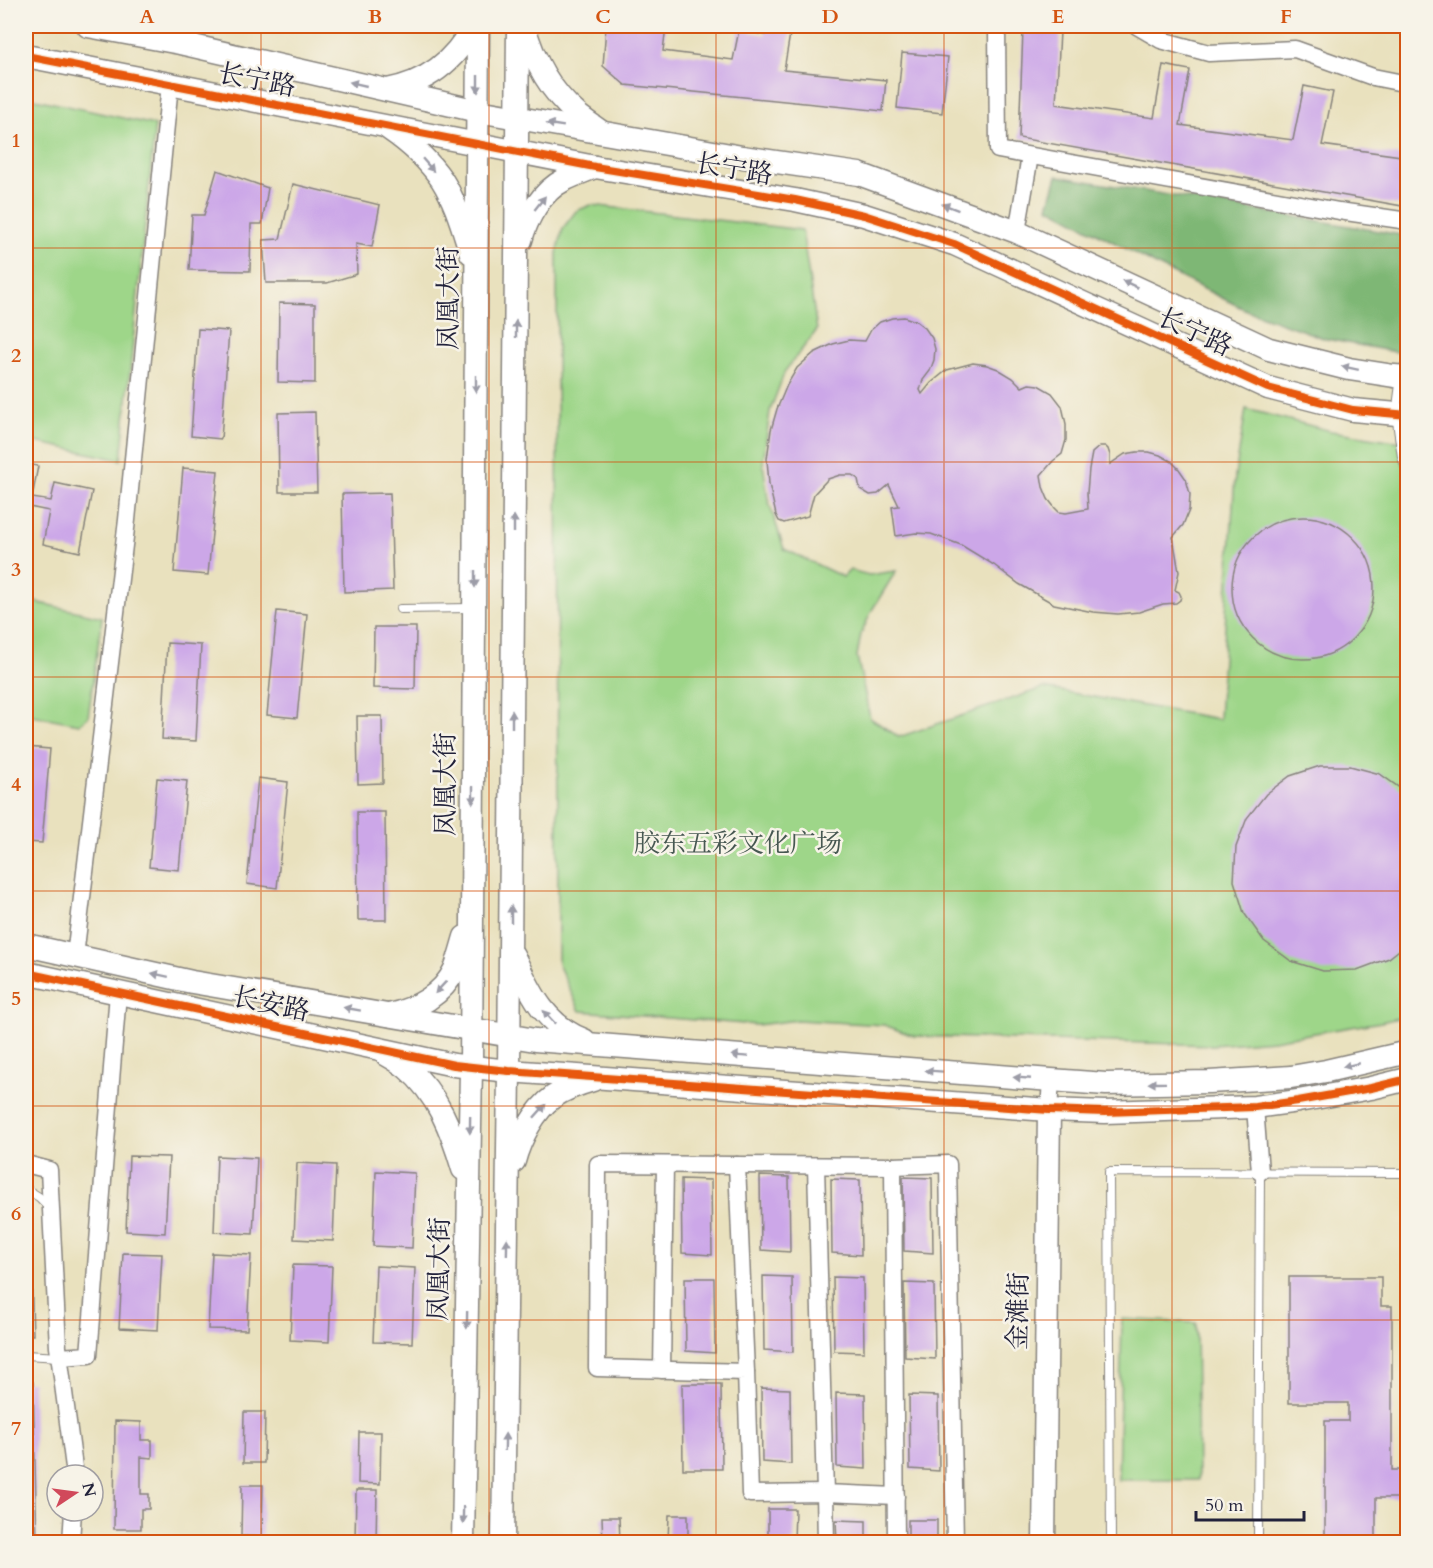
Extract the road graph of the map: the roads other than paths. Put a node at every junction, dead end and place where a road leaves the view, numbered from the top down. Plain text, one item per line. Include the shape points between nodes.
1 (88, 26) edge
2 (473, 26) edge
3 (478, 26) edge
4 (518, 26) edge
5 (524, 26) edge
6 (997, 26) edge
7 (1137, 26) edge
8 (180, 34) edge
9 (26, 56) edge
10 (170, 84) junction
11 (1407, 84) edge
12 (384, 90) junction
13 (478, 111) junction
14 (517, 119) junction
15 (385, 126) junction
16 (604, 133) junction
17 (653, 141) junction
18 (478, 144) junction
19 (517, 152) junction
20 (1030, 156) junction
21 (595, 167) junction
22 (650, 176) junction
23 (1407, 221) edge
24 (1017, 232) junction
25 (516, 256) junction
26 (477, 273) junction
27 (1301, 356) junction
28 (1404, 377) edge
29 (1297, 396) junction
30 (1402, 415) edge
31 (1407, 475) edge
32 (474, 608) junction
33 (400, 609) dead end
34 (472, 915) junction
35 (26, 945) edge
36 (510, 949) junction
37 (75, 956) junction
38 (26, 973) edge
39 (118, 993) junction
40 (387, 1015) junction
41 (472, 1029) junction
42 (510, 1036) junction
43 (599, 1045) junction
44 (376, 1048) junction
45 (1407, 1052) edge
46 (471, 1067) junction
47 (509, 1071) junction
48 (598, 1078) junction
49 (1407, 1079) edge
50 (1051, 1080) junction
51 (1255, 1107) junction
52 (1048, 1110) junction
53 (26, 1164) edge
54 (665, 1165) junction
55 (737, 1165) junction
56 (816, 1166) junction
57 (893, 1166) junction
58 (1260, 1172) junction
59 (1407, 1173) edge
60 (508, 1183) junction
61 (26, 1189) edge
62 (469, 1191) junction
63 (51, 1208) junction
64 (26, 1355) edge
65 (59, 1356) junction
66 (662, 1370) junction
67 (746, 1372) junction
68 (73, 1463) edge
69 (825, 1492) junction
70 (896, 1496) junction
71 (73, 1523) edge
72 (72, 1542) edge
73 (462, 1542) edge
74 (503, 1542) edge
75 (826, 1542) edge
76 (896, 1542) edge
77 (955, 1542) edge
78 (1044, 1542) edge
79 (1111, 1542) edge
80 (1258, 1542) edge

1 - 8 street, 长宁路
2 - 12 street via 440,68 421,80
3 -> 13 street, 凤凰大街
4 - 14 street
5 - 16 street via 538,64 554,90 576,114
6 - 20 street via 998,150
7 - 11 street via 1161,40 1209,53 1295,49 1373,77
12 -> 8 street, 长宁路
9 - 10 street, 长宁路
10 - 15 street, 长宁路
10 - 37 street via 127,520
12 - 13 street, 长宁路
13 - 14 street, 长宁路
13 - 18 street, 凤凰大街
16 -> 14 street, 长宁路
14 - 19 street
15 - 18 street, 长宁路
15 -> 26 street via 406,141 442,180
16 - 17 street, 长宁路
17 - 22 street via 628,144 623,154 627,166
24 -> 17 street, 长宁路 via 859,174
18 - 19 street, 长宁路
18 - 26 street, 凤凰大街
19 - 21 street, 长宁路
19 - 25 street
20 - 23 street
20 - 24 street
21 - 22 street, 长宁路
25 -> 21 street via 524,227 548,192 562,180
22 - 29 street, 长宁路 via 864,215 954,244 1268,388
27 -> 24 street, 长宁路 via 1269,349
36 -> 25 street
26 -> 32 street, 凤凰大街
28 -> 27 street, 长宁路 via 1349,369
27 - 29 street via 1323,369 1326,382 1317,394
28 - 30 lane
29 - 30 street, 长宁路 via 1353,410
30 - 31 lane via 1402,457
32 - 33 lane
32 -> 34 street, 凤凰大街
34 -> 40 street via 454,970 441,989 406,1011
34 - 41 street, 凤凰大街
35 - 37 street, 长安路
36 - 42 street
43 -> 36 street via 570,1034 540,1007
40 -> 37 street, 长安路 via 192,982
38 - 39 street, 长安路
39 - 44 street, 长安路
39 - 65 street via 89,1355
40 - 41 street, 长安路
41 - 42 street, 长安路
41 - 46 street, 凤凰大街
42 - 43 street, 长安路
42 - 47 street
50 -> 43 street, 长安路
44 - 46 street, 长安路
44 - 62 street via 407,1067 437,1102 454,1138
45 -> 50 street, 长安路 via 1291,1077 1106,1084
46 - 47 street, 长安路
46 -> 62 street, 凤凰大街
47 - 48 street, 长安路
47 - 60 street
48 - 52 street, 长安路
60 -> 48 street via 516,1152 530,1123 552,1098
49 - 51 street, 长安路
50 - 52 street, 金滩街
51 - 52 street, 长安路
51 - 58 street
52 - 78 street, 金滩街
53 - 63 street via 49,1170
54 - 55 street
54 - 66 street
54 - 66 street via 598,1164 597,1368
55 - 56 street
55 - 67 street
56 - 57 street
56 - 69 street
57 - 70 street
57 - 77 street via 948,1164
58 - 59 lane
58 - 79 lane via 1109,1172
58 - 80 lane
74 -> 60 street
61 - 63 lane
62 -> 73 street, 凤凰大街
63 - 65 street
64 - 65 lane
65 - 68 street
66 - 67 street
67 - 69 street via 750,1494
69 - 70 street
69 - 75 street
70 - 76 street
71 - 72 street

